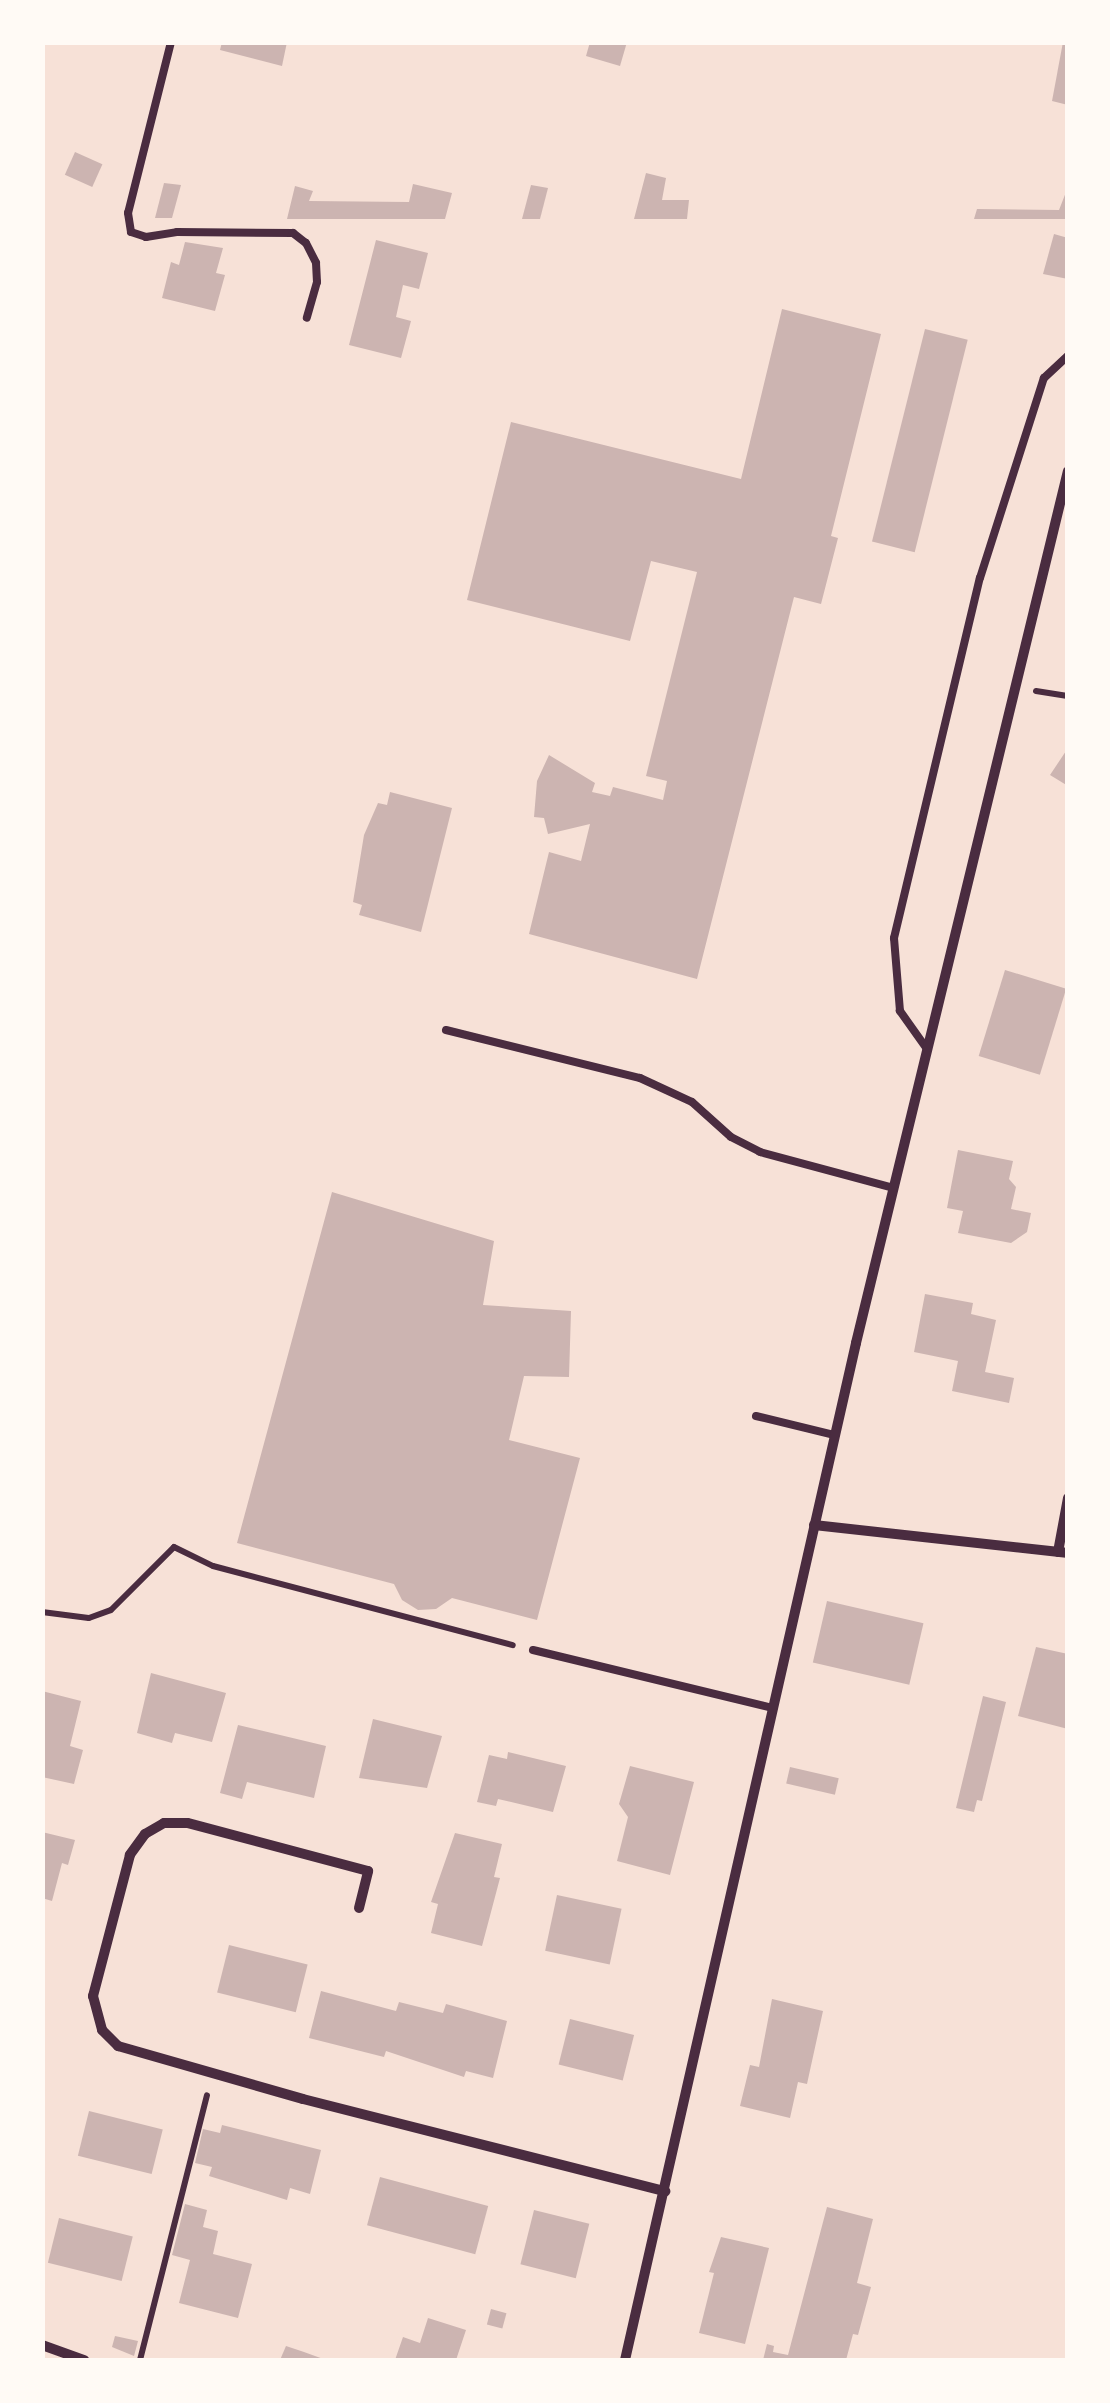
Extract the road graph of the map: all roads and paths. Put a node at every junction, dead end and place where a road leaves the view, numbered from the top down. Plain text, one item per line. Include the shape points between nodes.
1 (171, 42) edge
2 (306, 318) dead end
3 (1068, 356) edge
4 (1068, 471) edge
5 (446, 1030) dead end
6 (928, 1049) junction
7 (894, 1188) junction
8 (756, 1416) dead end
9 (834, 1435) junction
10 (1068, 1498) edge
11 (814, 1525) junction
12 (1062, 1552) edge
13 (42, 1612) edge
14 (534, 1650) joint
15 (773, 1708) junction
16 (359, 1908) dead end
17 (213, 2073) junction
18 (666, 2191) junction
19 (42, 2345) edge
20 (84, 2360) edge
21 (140, 2360) edge
22 (625, 2360) edge

1 - 2 lane via 128,213 132,232 293,233 316,263
3 - 6 lane via 1044,378 980,578 894,938 900,1011
4 - 6 street
5 - 7 lane via 640,1078 692,1102 730,1137 760,1152
6 - 7 street
7 - 9 street
8 - 9 lane
9 - 11 street
10 - 12 street
11 - 12 street
11 - 15 street
13 - 14 path via 88,1618 112,1610 174,1547 213,1566
14 - 15 lane
15 - 18 street
16 - 17 street via 368,1871 187,1823 164,1823 145,1834 130,1855 94,1996 102,2030 118,2046
17 - 18 street
17 - 21 path
18 - 22 street
19 - 20 street

